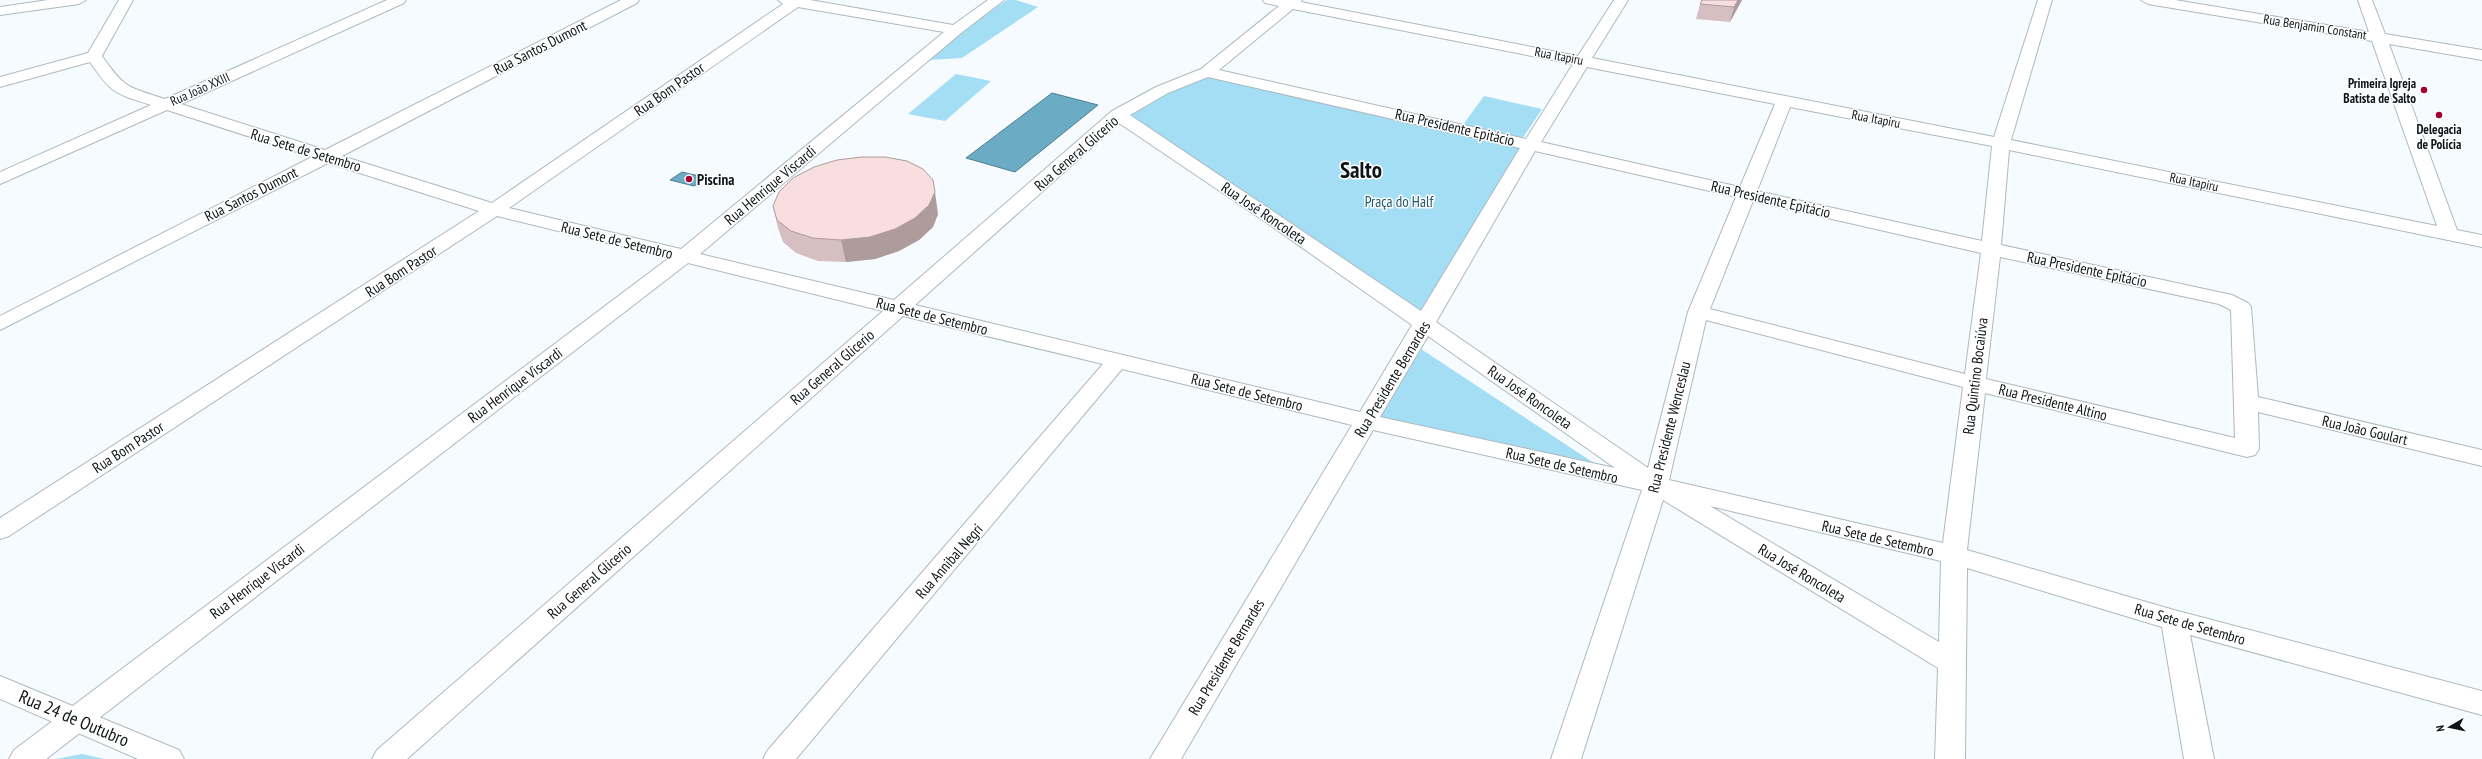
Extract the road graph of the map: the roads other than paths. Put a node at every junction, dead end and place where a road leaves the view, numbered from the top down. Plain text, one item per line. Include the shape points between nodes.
1 (78, 0) edge
2 (126, 0) edge
3 (400, 0) edge
4 (632, 0) edge
5 (997, 0) edge
6 (1270, 0) edge
7 (1621, 0) edge
8 (2045, 0) edge
9 (2148, 0) edge
10 (2365, 0) edge
11 (790, 1) edge
12 (1293, 2) edge
13 (0, 11) edge
14 (956, 30) junction
15 (2378, 37) junction
16 (2482, 55) edge
17 (94, 56) junction
18 (1582, 60) junction
19 (1207, 72) junction
20 (0, 82) edge
21 (1784, 100) junction
22 (163, 105) junction
23 (1118, 115) junction
24 (2001, 143) junction
25 (1531, 144) junction
26 (326, 156) junction
27 (0, 178) edge
28 (1745, 194) junction
29 (494, 210) junction
30 (2449, 234) junction
31 (2482, 241) edge
32 (1991, 249) junction
33 (685, 256) junction
34 (899, 308) junction
35 (1698, 312) junction
36 (0, 324) edge
37 (1426, 324) junction
38 (1117, 361) junction
39 (1974, 383) junction
40 (2247, 402) junction
41 (1366, 421) junction
42 (2482, 458) edge
43 (1656, 485) junction
44 (0, 530) edge
45 (1954, 555) junction
46 (2174, 620) junction
47 (1953, 664) junction
48 (0, 687) edge
49 (2482, 703) edge
50 (76, 719) junction
51 (24, 759) edge
52 (169, 759) edge
53 (387, 759) edge
54 (778, 759) edge
55 (1166, 759) edge
56 (1566, 759) edge
57 (1950, 759) edge
58 (2199, 759) edge

1 - 13 street
2 - 17 street
3 - 22 street, Rua João XXIII
4 - 26 street, Rua Santos Dumont
5 - 14 street, Rua Henrique Viscardi
6 - 12 street, Rua Itapiru
7 - 18 street, Rua Presidente Bernardes
8 - 24 street, Rua Quintino Bocaiúva
9 - 15 street, Rua Benjamin Constant
10 - 15 street
11 - 14 street
11 - 29 street, Rua Bom Pastor
12 - 18 street, Rua Itapiru
12 - 19 street, Rua General Glicerio
14 - 33 street, Rua Henrique Viscardi
15 - 16 street, Rua Benjamin Constant
15 - 30 street
17 - 20 street
17 - 22 street, Rua Sete de Setembro via 112,82 123,91
18 - 21 street, Rua Itapiru
18 - 25 street, Rua Presidente Bernardes
19 - 23 street, Rua General Glicerio via 1162,90
19 - 25 street, Rua Presidente Epitácio
21 - 24 street, Rua Itapiru
21 - 28 street, Rua Presidente Wenceslau
22 - 26 street, Rua Sete de Setembro
22 - 27 street, Rua João XXIII
23 - 34 street, Rua General Glicerio
23 - 37 street, Rua José Roncoleta
24 - 30 street, Rua Itapiru
24 - 32 street, Rua Quintino Bocaiúva
25 - 28 street, Rua Presidente Epitácio
25 - 37 street, Rua Presidente Bernardes
26 - 29 street, Rua Sete de Setembro
26 - 36 street, Rua Santos Dumont
28 - 32 street, Rua Presidente Epitácio
28 - 35 street, Rua Presidente Wenceslau
29 - 33 street, Rua Sete de Setembro
29 - 44 street, Rua Bom Pastor
30 - 31 street, Rua Itapiru
32 - 39 street, Rua Quintino Bocaiúva
32 - 40 street, Rua Presidente Epitácio via 2225,299 2241,307
33 - 34 street, Rua Sete de Setembro
33 - 50 street, Rua Henrique Viscardi
34 - 38 street, Rua Sete de Setembro
34 - 53 street, Rua General Glicerio
35 - 39 street, Rua Presidente Altino
35 - 43 street, Rua Presidente Wenceslau
37 - 41 street, Rua Presidente Bernardes
37 - 43 street, Rua José Roncoleta
38 - 41 street, Rua Sete de Setembro
38 - 54 street, Rua Annibal Negri
39 - 40 street, Rua Presidente Altino via 2247,449
39 - 45 street, Rua Quintino Bocaiúva
40 - 42 street, Rua João Goulart
41 - 43 street, Rua Sete de Setembro
41 - 55 street, Rua Presidente Bernardes
43 - 45 street, Rua Sete de Setembro
43 - 47 street, Rua José Roncoleta
43 - 56 street, Rua Presidente Wenceslau
45 - 46 street, Rua Sete de Setembro
45 - 47 street, Rua Quintino Bocaiúva
46 - 49 street, Rua Sete de Setembro
46 - 58 street
47 - 57 street, Rua Quintino Bocaiúva
48 - 50 street, Rua 24 de Outubro
50 - 51 street, Rua Henrique Viscardi
50 - 52 street, Rua 24 de Outubro

